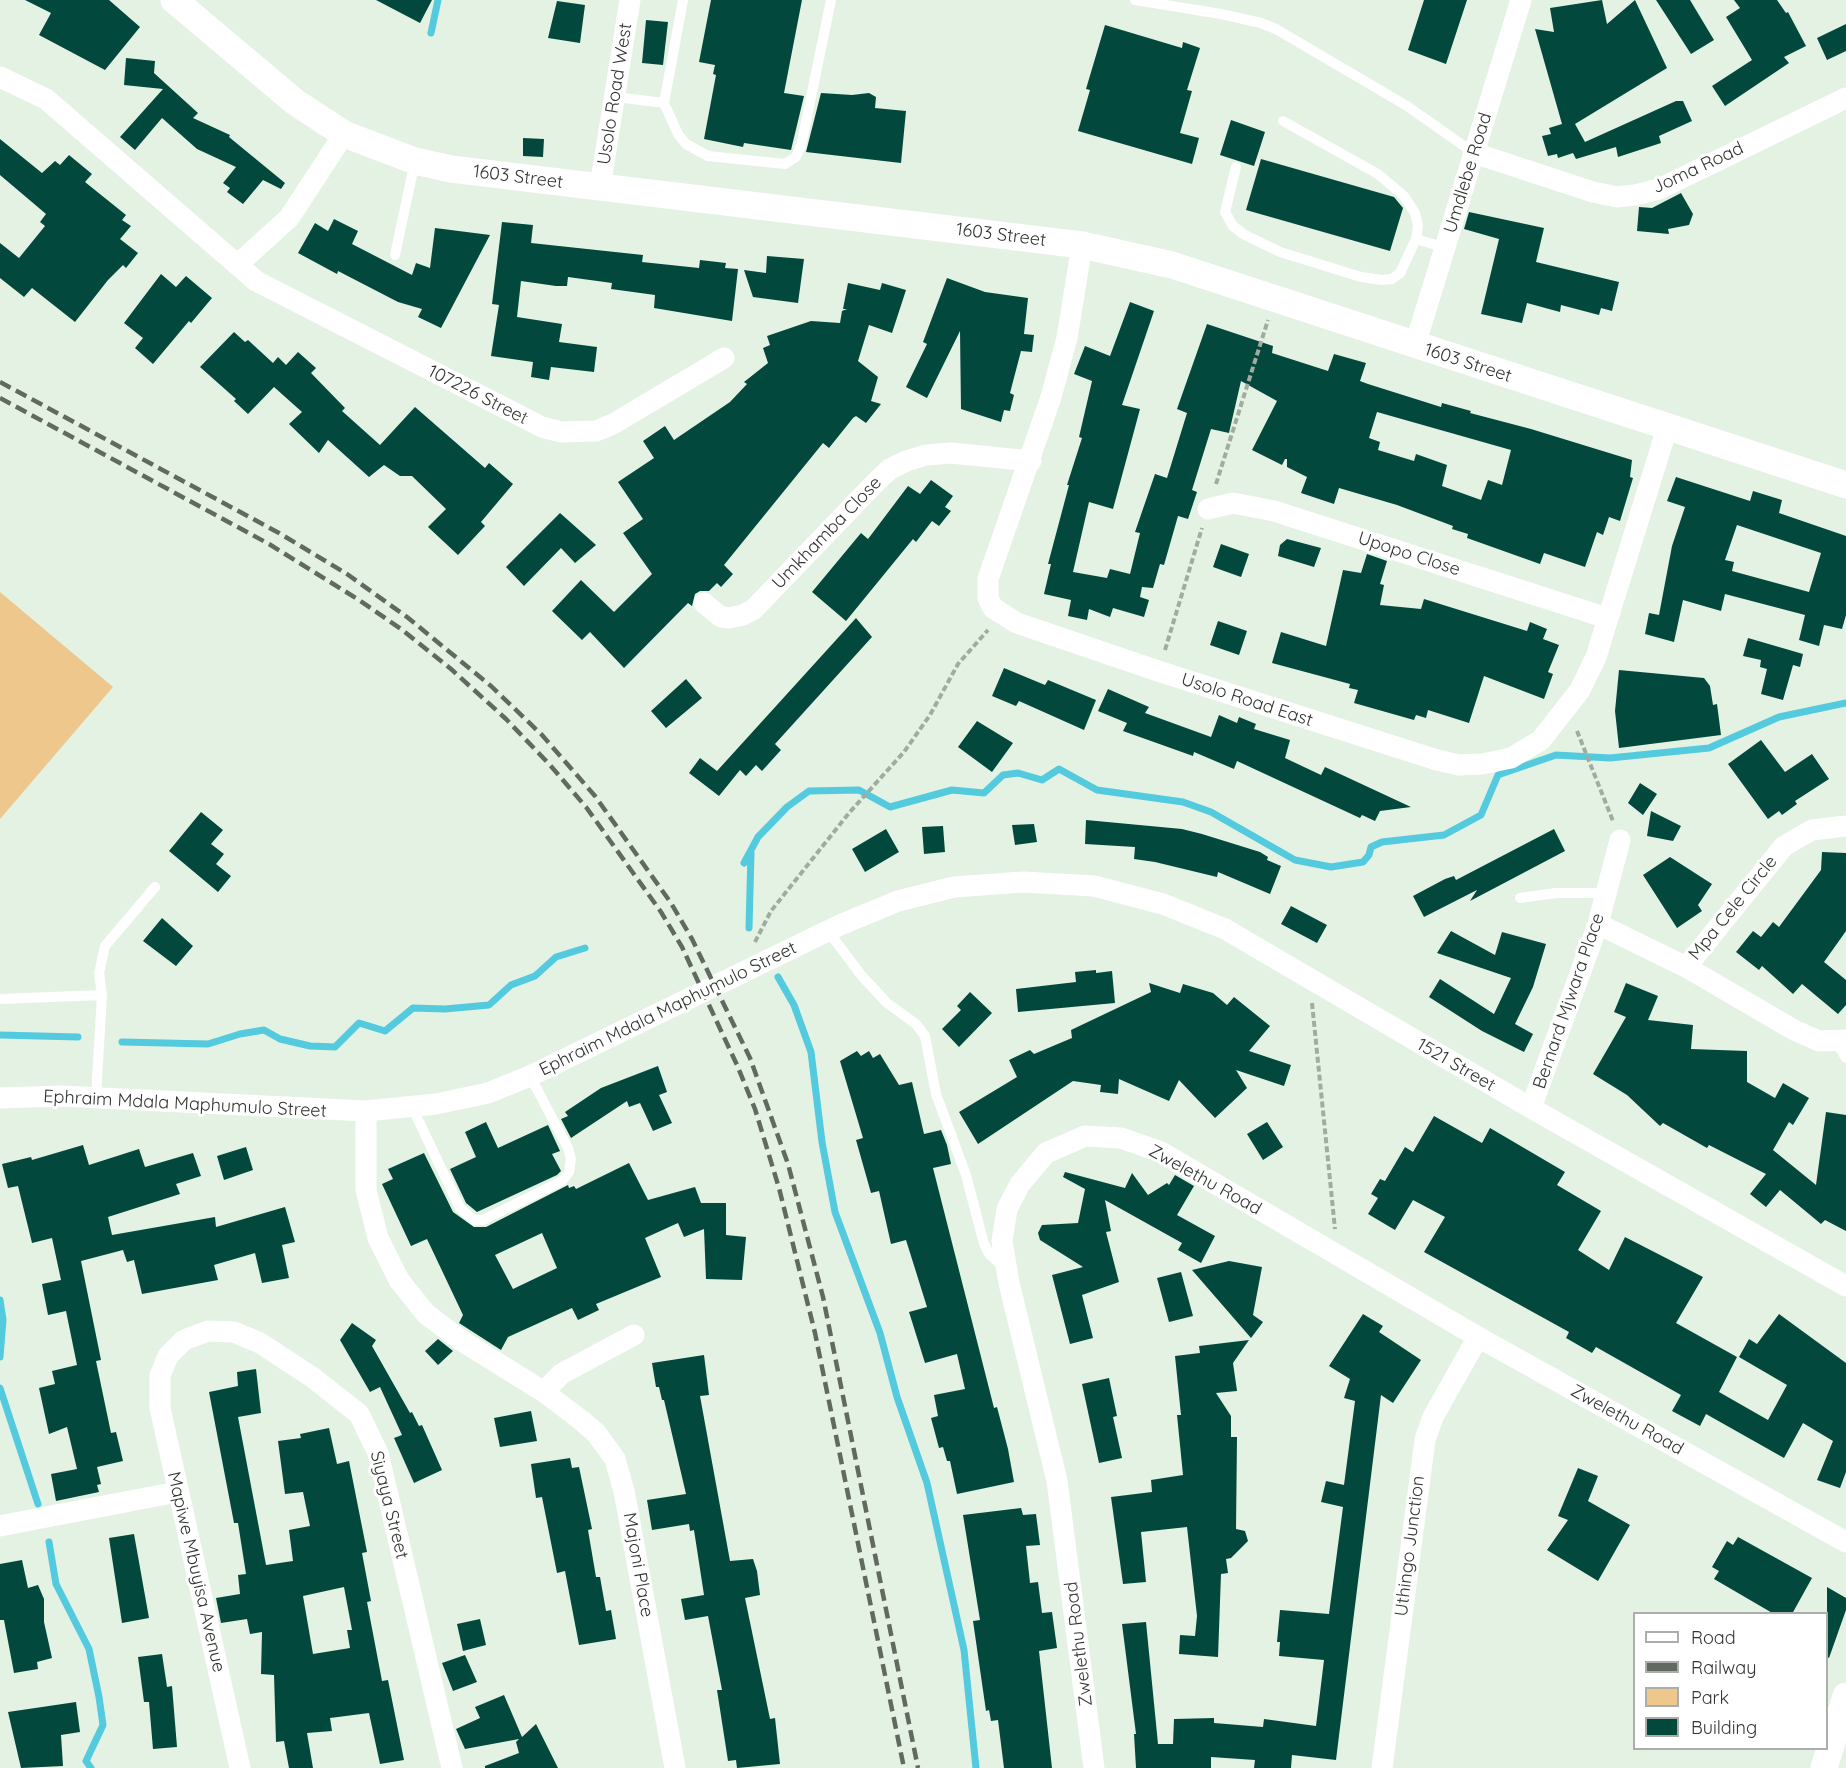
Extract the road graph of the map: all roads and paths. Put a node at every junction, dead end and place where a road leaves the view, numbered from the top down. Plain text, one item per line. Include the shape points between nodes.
1 (174, 0) edge
2 (630, 0) edge
3 (682, 0) edge
4 (831, 0) edge
5 (1135, 0) edge
6 (1521, 0) edge
7 (0, 77) edge
8 (616, 97) junction
9 (1846, 98) edge
10 (664, 103) junction
11 (1283, 121) dead end
12 (344, 134) junction
13 (1474, 153) junction
14 (415, 161) junction
15 (1236, 167) dead end
16 (600, 188) junction
17 (1416, 239) junction
18 (1082, 245) junction
19 (1446, 248) junction
20 (394, 255) dead end
21 (237, 265) junction
22 (1415, 345) junction
23 (724, 358) dead end
24 (1667, 428) junction
25 (1031, 461) junction
26 (1846, 485) edge
27 (1208, 509) dead end
28 (704, 603) dead end
29 (1001, 615) junction
30 (1607, 618) junction
31 (1580, 740) dead end
32 (1846, 826) edge
33 (1620, 840) joint
34 (155, 887) dead end
35 (1606, 893) junction
36 (1520, 898) dead end
37 (1598, 924) junction
38 (828, 931) junction
39 (1686, 967) junction
40 (741, 973) junction
41 (1310, 979) junction
42 (102, 995) junction
43 (0, 999) edge
44 (1843, 1047) edge
45 (530, 1076) junction
46 (96, 1097) junction
47 (0, 1098) edge
48 (412, 1107) junction
49 (1531, 1108) junction
50 (366, 1111) junction
51 (1338, 1256) junction
52 (1006, 1269) junction
53 (1846, 1286) edge
54 (634, 1335) dead end
55 (1478, 1337) junction
56 (159, 1376) joint
57 (544, 1392) junction
58 (177, 1492) junction
59 (0, 1526) edge
60 (1846, 1542) edge
61 (1846, 1696) edge
62 (240, 1768) edge
63 (452, 1768) edge
64 (675, 1768) edge
65 (1094, 1768) edge
66 (1382, 1768) edge
67 (1824, 1768) edge

1 - 12 street, 1603 Street via 295,102
2 - 8 street, Usolo Road West
3 - 10 lane
4 - 10 lane via 801,146 790,162 698,152 678,134
5 - 13 lane via 1261,22 1407,106
6 - 13 street, Umdlebe Road
7 - 21 street, 107226 Street via 46,99
8 - 10 lane
8 - 16 street, Usolo Road West
9 - 13 street, Joma Road via 1659,189 1635,195 1617,197 1593,192
11 - 17 lane via 1378,174 1404,196 1415,213
12 - 14 street, 1603 Street
12 - 21 street via 289,218
13 - 19 street, Umdlebe Road
14 - 16 street, 1603 Street
14 - 20 lane
15 - 17 lane via 1225,205 1226,218 1243,234 1280,252 1382,280 1400,273
16 - 18 street, 1603 Street
17 - 19 lane
18 - 22 street, 1603 Street via 1172,265
18 - 25 street via 1067,338
19 - 22 street, Umdlebe Road
21 - 23 street, 107226 Street via 277,294 542,428 561,432 596,431 613,424
22 - 24 street, 1603 Street
24 - 26 street, 1603 Street
24 - 30 street, Usolo Road East
25 - 28 street, Umkhamba Close via 951,453 906,461 877,481 754,609 743,615 722,617
25 - 29 street via 988,579 988,598
27 - 30 street, Upopo Close via 1233,504 1274,511
29 - 30 street, Usolo Road East via 1204,686 1459,765 1511,758 1541,740 1590,672
29 - 40 path via 958,664 904,752 771,910
31 - 33 path
32 - 39 street, Mpa Cele Circle via 1812,830 1784,846
33 - 35 street, Bernard Mjwara Place
34 - 42 lane via 105,946 99,972
35 - 36 lane, Bernard Mjwara Place
35 - 37 street, Bernard Mjwara Place
37 - 39 street, Mpa Cele Circle
37 - 49 street, Bernard Mjwara Place
38 - 40 street, Ephraim Mdala Maphumulo Street
38 - 41 street, Ephraim Mdala Maphumulo Street via 898,901 954,887 1023,882 1094,886 1163,904 1225,929
38 - 52 lane via 861,975 925,1036 936,1094 966,1175 984,1244
39 - 44 street, Mpa Cele Circle via 1794,1030
40 - 45 street, Ephraim Mdala Maphumulo Street
41 - 49 street, 1521 Street
41 - 51 path
42 - 43 lane
42 - 46 lane
45 - 48 street, Ephraim Mdala Maphumulo Street via 488,1093
45 - 48 lane via 568,1148 569,1172 562,1181 483,1220 474,1220 460,1208
46 - 47 street, Ephraim Mdala Maphumulo Street
46 - 50 street, Ephraim Mdala Maphumulo Street
48 - 50 street, Ephraim Mdala Maphumulo Street
49 - 53 street, 1521 Street
50 - 57 street, Majoni Place via 366,1190 378,1238 399,1280 426,1314
51 - 52 street, Zwelethu Road via 1161,1152 1121,1138 1086,1136 1046,1153 1020,1184 1007,1209 1002,1241
51 - 55 street, Zwelethu Road
52 - 65 street, Zwelethu Road via 1058,1481
54 - 57 street via 561,1374
55 - 60 street, Zwelethu Road
55 - 66 street, Uthingo Junction via 1433,1417 1425,1440
56 - 58 street, Mapiwe Mbuyisa Avenue via 160,1408
56 - 63 street, Siyaya Street via 168,1356 184,1340 208,1331 234,1332 260,1342 359,1414 378,1453
57 - 64 street, Majoni Place via 596,1433 615,1459
58 - 59 street
58 - 62 street, Mapiwe Mbuyisa Avenue
61 - 67 street

